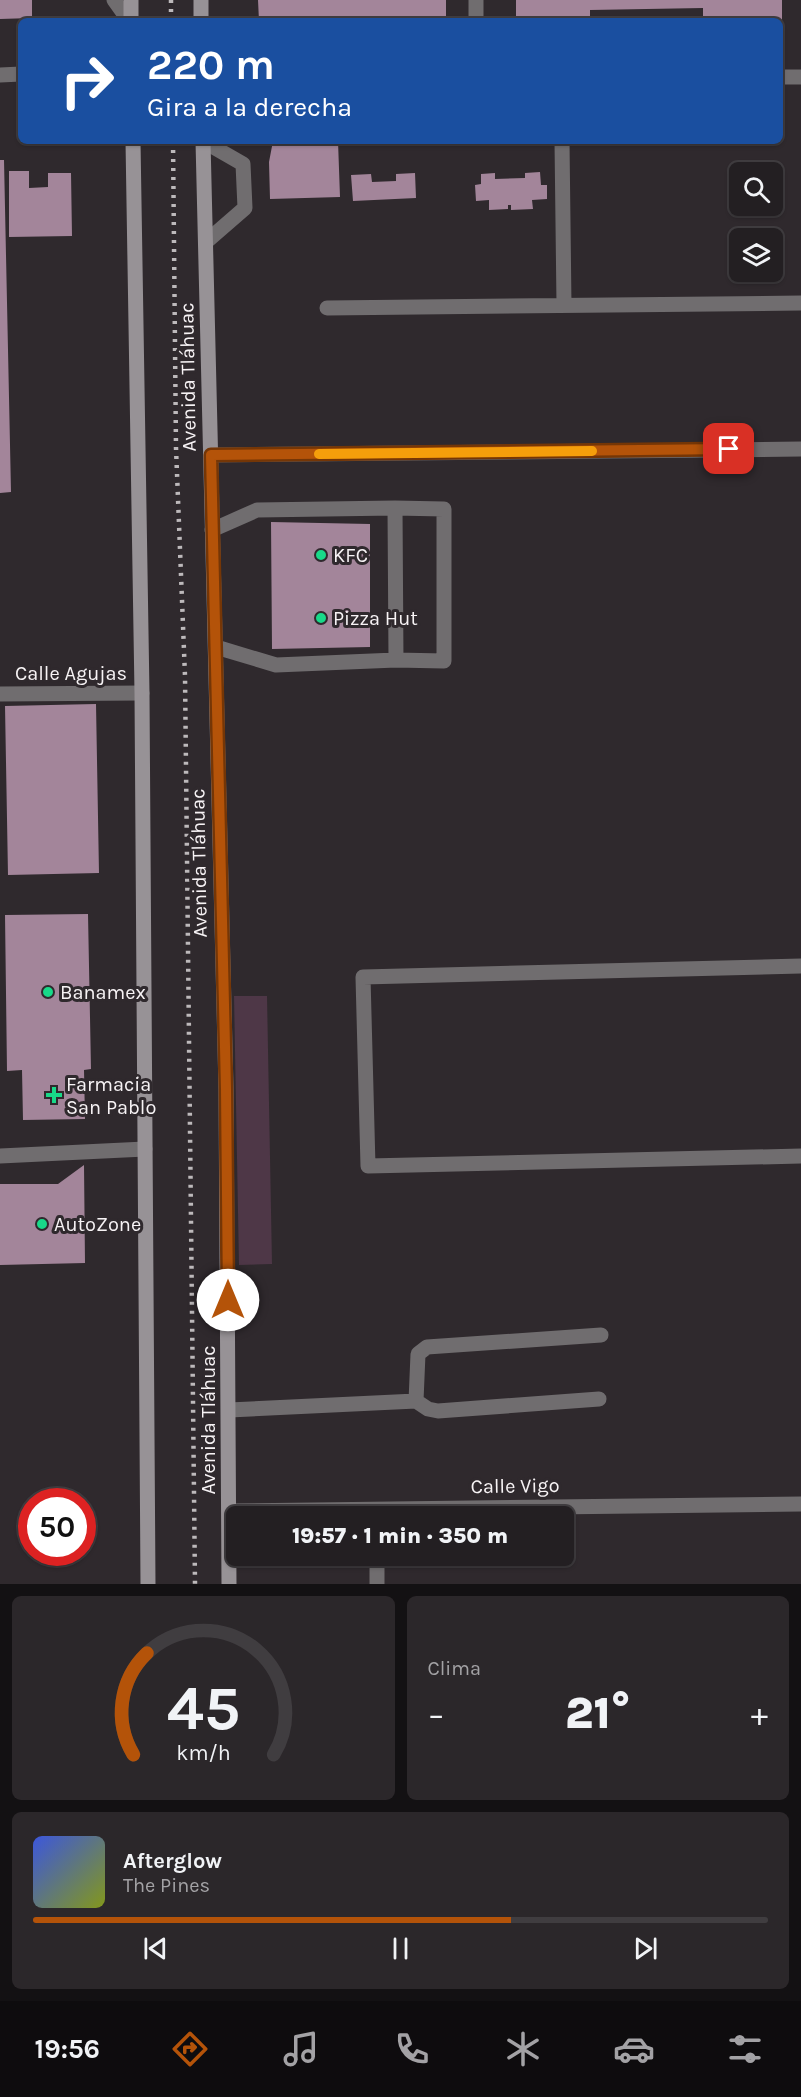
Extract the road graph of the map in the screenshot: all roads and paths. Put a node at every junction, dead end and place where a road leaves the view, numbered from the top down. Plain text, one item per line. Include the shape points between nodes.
1 (114, 0) edge
2 (131, 0) edge
3 (201, 0) edge
4 (476, 0) edge
5 (128, 18) edge
6 (130, 18) edge
7 (201, 18) edge
8 (476, 18) edge
9 (18, 74) edge
10 (0, 75) edge
11 (783, 76) edge
12 (801, 77) edge
13 (133, 144) edge
14 (203, 144) edge
15 (208, 144) edge
16 (562, 144) edge
17 (207, 241) junction
18 (801, 303) edge
19 (564, 305) junction
20 (327, 308) dead end
21 (801, 448) edge
22 (211, 455) junction
23 (395, 508) junction
24 (212, 530) junction
25 (216, 647) junction
26 (396, 660) junction
27 (142, 693) junction
28 (0, 694) edge
29 (801, 966) edge
30 (145, 1149) junction
31 (0, 1156) edge
32 (801, 1156) edge
33 (601, 1335) dead end
34 (599, 1399) dead end
35 (416, 1401) junction
36 (229, 1410) junction
37 (801, 1504) edge
38 (229, 1506) edge
39 (574, 1509) edge
40 (229, 1566) edge
41 (377, 1566) edge
42 (148, 1584) edge
43 (229, 1584) edge
44 (377, 1584) edge

1 - 5 street
2 - 6 main road
3 - 7 main road
4 - 8 street
9 - 10 street
11 - 12 street
13 - 27 main road
14 - 17 main road, Avenida Tláhuac
15 - 17 street via 243,164 245,208
16 - 19 street
17 - 22 main road, Avenida Tláhuac
18 - 19 street
19 - 20 street
21 - 22 street
22 - 24 main road, Avenida Tláhuac
23 - 24 street via 257,510
23 - 26 street
23 - 26 street via 444,509 444,661
24 - 25 main road, Avenida Tláhuac
25 - 26 street via 276,665
25 - 36 main road, Avenida Tláhuac
27 - 28 street, Calle Agujas
27 - 30 main road
29 - 32 street via 363,976 368,1166
30 - 31 street
30 - 42 main road
33 - 35 street via 427,1347 418,1354
34 - 35 street via 438,1411
35 - 36 street
36 - 38 main road, Avenida Tláhuac
37 - 39 street, Calle Vigo
40 - 43 main road, Avenida Tláhuac
41 - 44 street

